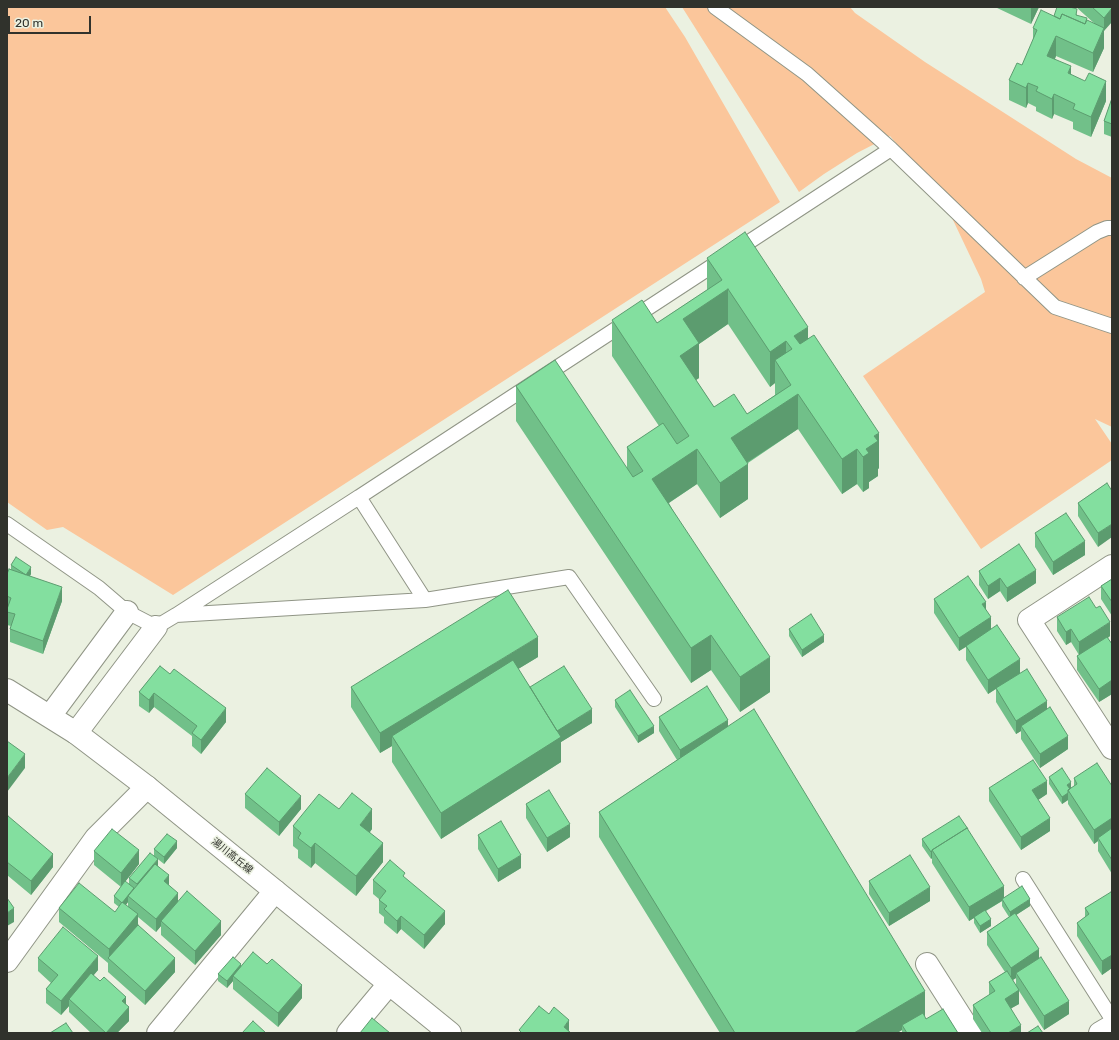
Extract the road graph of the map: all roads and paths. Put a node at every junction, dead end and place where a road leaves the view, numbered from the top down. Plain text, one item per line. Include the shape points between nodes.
1 (715, 7) edge
2 (891, 149) junction
3 (1112, 228) edge
4 (1024, 278) junction
5 (1112, 326) edge
6 (359, 497) junction
7 (7, 524) edge
8 (1112, 566) edge
9 (425, 600) junction
10 (127, 612) junction
11 (176, 615) junction
12 (156, 627) junction
13 (7, 690) edge
14 (654, 699) dead end
15 (50, 716) junction
16 (1105, 723) edge
17 (76, 733) junction
18 (1112, 748) edge
19 (147, 787) junction
20 (1023, 879) dead end
21 (275, 892) junction
22 (7, 961) edge
23 (927, 964) dead end
24 (389, 984) junction
25 (1112, 1019) edge
26 (1112, 1026) edge
27 (158, 1033) edge
28 (348, 1033) edge
29 (450, 1033) edge
30 (970, 1033) edge
31 (1100, 1033) edge

1 - 2 lane via 807,74
2 - 4 lane
2 - 6 lane
3 - 4 lane via 1097,232
4 - 5 lane via 1057,309
6 - 9 lane
6 - 11 lane
7 - 10 lane via 99,588
8 - 16 street via 1029,620
9 - 11 lane
9 - 14 lane via 569,578
10 - 12 lane
10 - 15 street
11 - 12 lane
12 - 17 street
13 - 15 street, 湯川高丘線
15 - 17 street, 湯川高丘線
16 - 18 street
17 - 19 street, 湯川高丘線
19 - 21 street, 湯川高丘線
19 - 22 street via 96,838
20 - 25 lane
21 - 24 street, 湯川高丘線
21 - 27 street
23 - 30 street
24 - 28 street
24 - 29 street, 湯川高丘線
26 - 31 street

